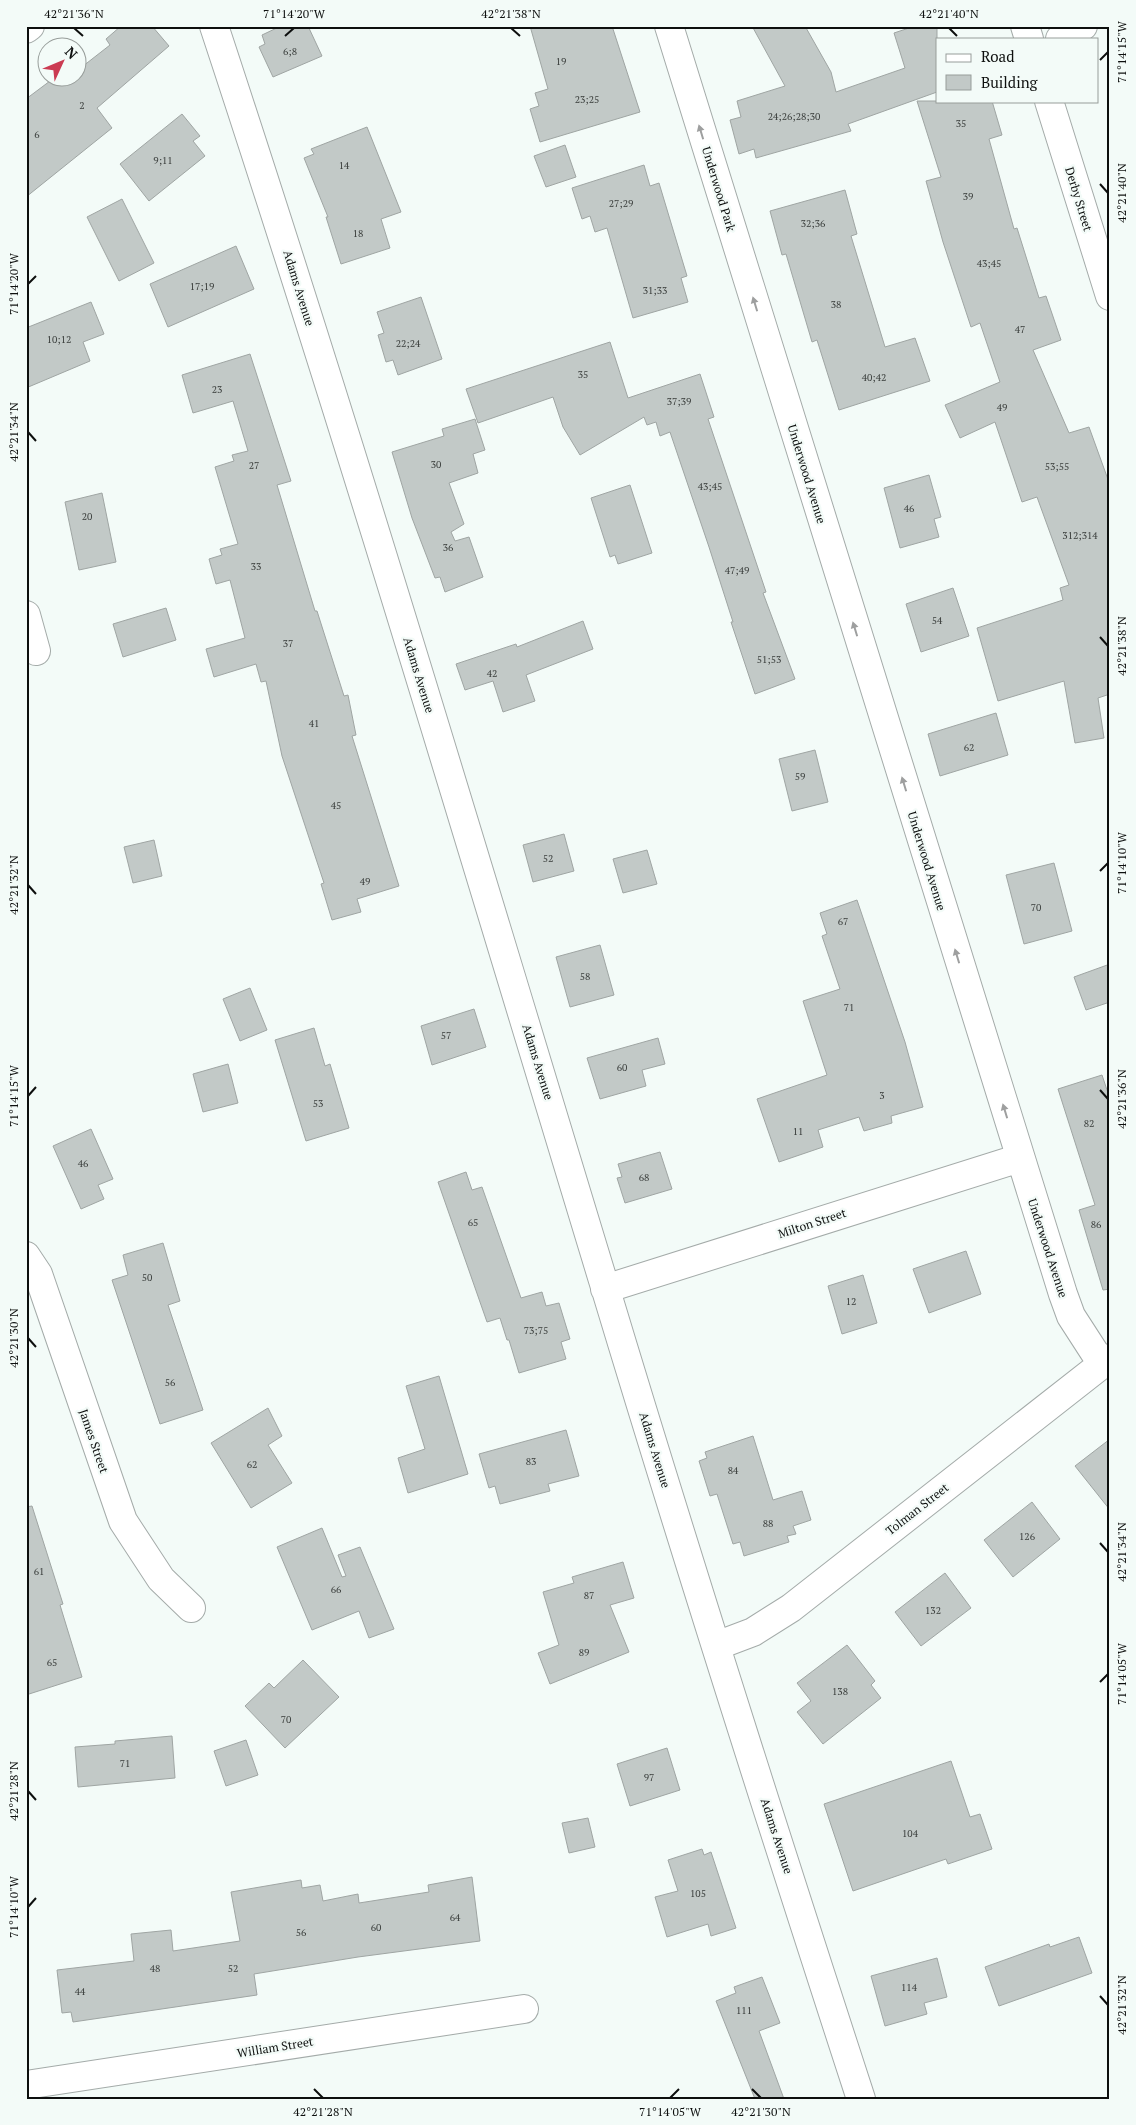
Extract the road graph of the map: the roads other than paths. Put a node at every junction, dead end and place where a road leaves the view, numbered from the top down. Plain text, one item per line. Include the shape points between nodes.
1 (30, 26) edge
2 (214, 26) edge
3 (669, 26) edge
4 (1025, 26) edge
5 (1083, 26) edge
6 (26, 29) edge
7 (1029, 38) edge
8 (1062, 38) edge
9 (1049, 102) edge
10 (1110, 296) edge
11 (769, 351) joint
12 (26, 615) edge
13 (36, 651) dead end
14 (1020, 1158) junction
15 (26, 1256) edge
16 (605, 1289) junction
17 (1106, 1361) edge
18 (191, 1608) dead end
19 (716, 1646) junction
20 (524, 2009) dead end
21 (26, 2085) edge
22 (861, 2099) edge

1 - 6 street
2 - 16 street, Adams Avenue via 475,854
11 -> 3 street, Underwood Park
4 - 7 street
5 - 8 street
9 - 10 street, Derby Street
14 -> 11 street, Underwood Avenue
12 - 13 street
14 - 16 street, Milton Street
14 - 17 street, Underwood Avenue via 1071,1316
15 - 18 street, James Street via 38,1274 123,1521 160,1579
16 - 19 street, Adams Avenue
17 - 19 street, Tolman Street via 791,1608 753,1632
19 - 22 street, Adams Avenue
20 - 21 street, William Street

